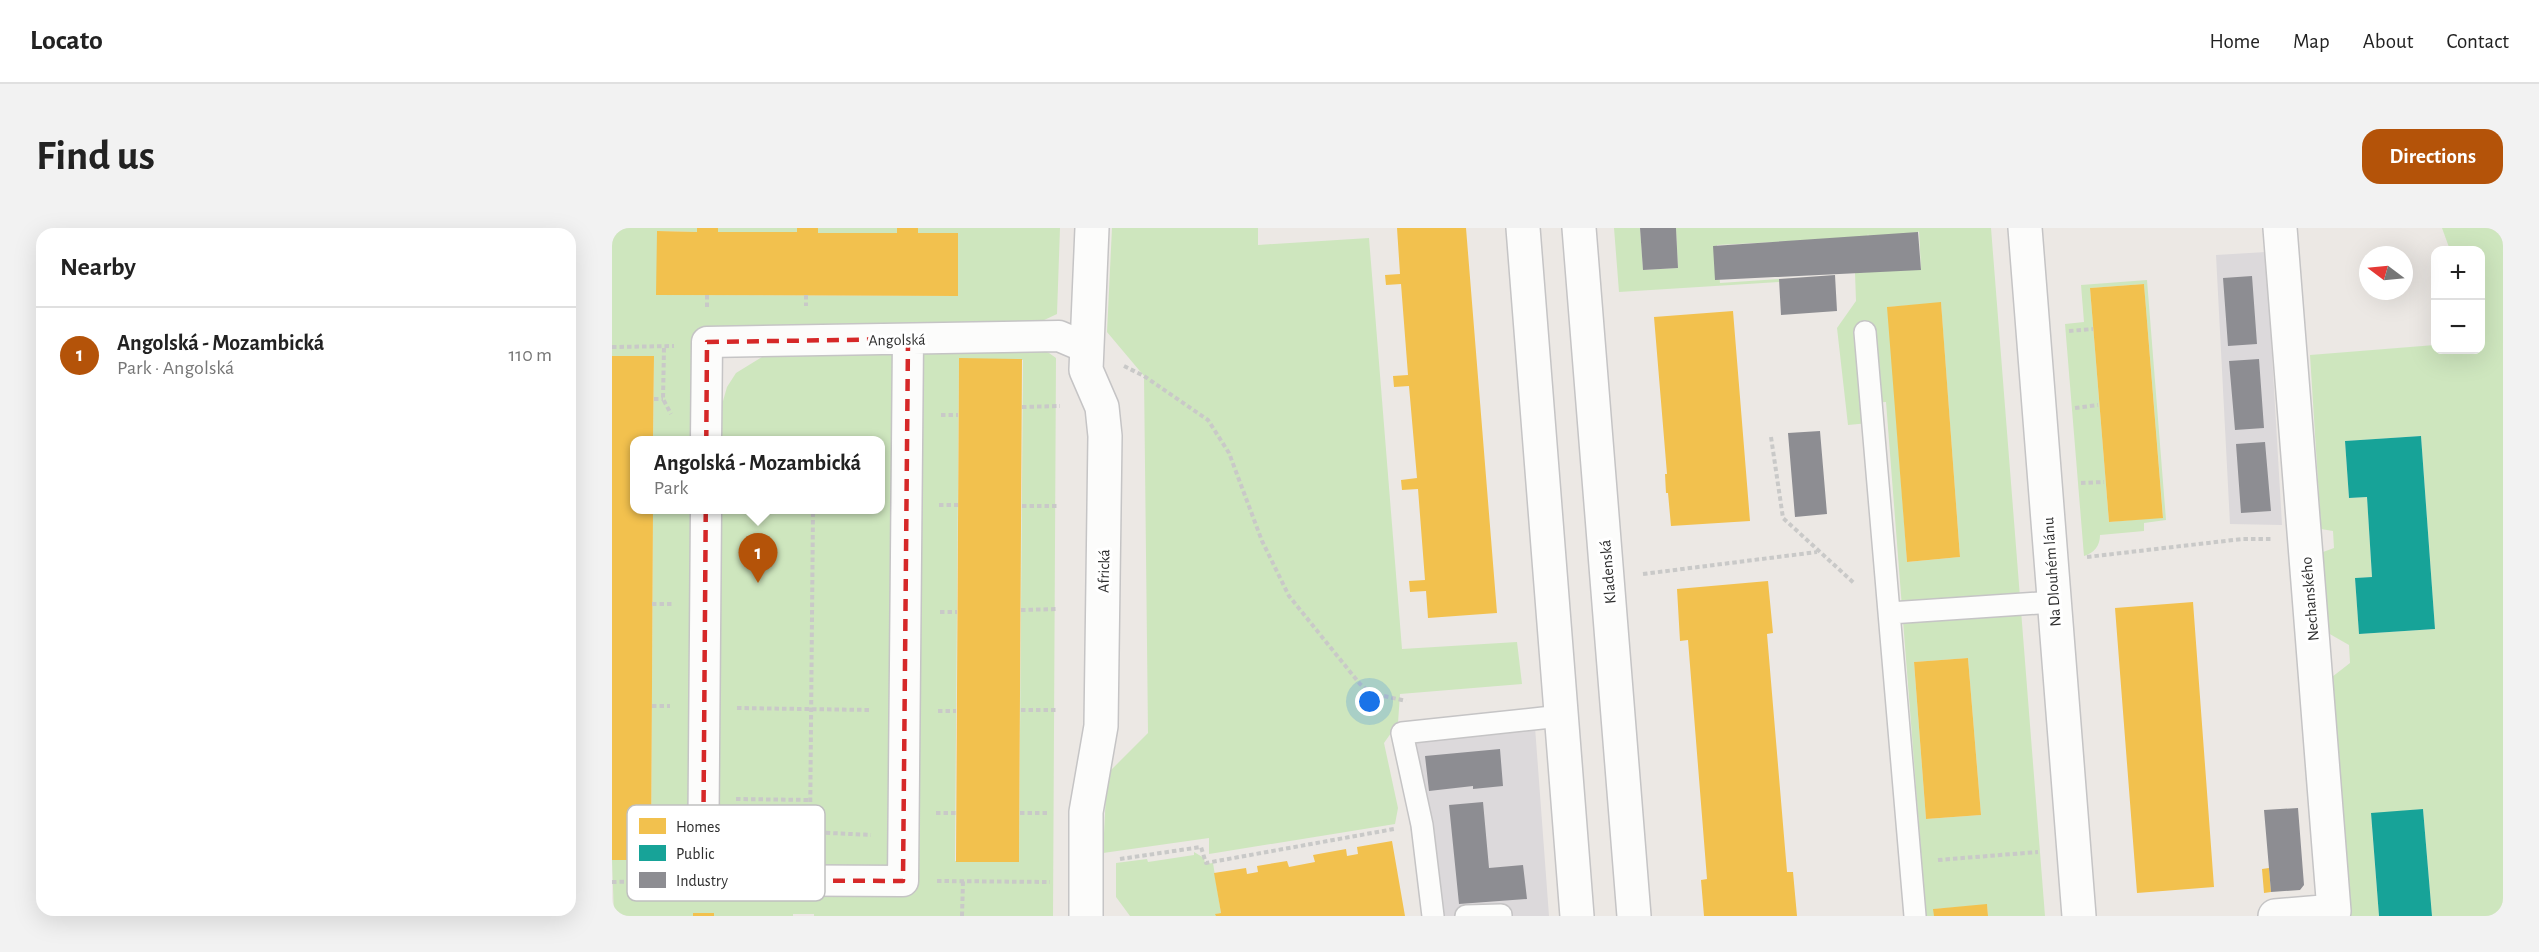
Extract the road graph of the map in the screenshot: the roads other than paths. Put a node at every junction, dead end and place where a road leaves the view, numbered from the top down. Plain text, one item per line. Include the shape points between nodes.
1 (1092, 228) edge
2 (1523, 228) edge
3 (1579, 228) edge
4 (2025, 228) edge
5 (2280, 228) edge
6 (1865, 332) dead end
7 (908, 339) junction
8 (1085, 347) junction
9 (706, 436) edge
10 (706, 514) edge
11 (2054, 602) junction
12 (1890, 613) junction
13 (1561, 716) junction
14 (704, 805) edge
15 (825, 880) edge
16 (2334, 914) edge
17 (1501, 915) edge
18 (1086, 916) edge
19 (1433, 916) edge
20 (1467, 916) edge
21 (1577, 916) edge
22 (1634, 916) edge
23 (1915, 916) edge
24 (2079, 916) edge
25 (2276, 916) edge

1 - 8 street, Africká
2 - 13 street
3 - 22 street, Kladenská
4 - 11 street, Na Dlouhém lánu
5 - 16 street, Nechanského
6 - 12 lane
7 - 8 street, Angolská via 1059,336
7 - 9 street, Angolská via 707,342
7 - 15 street via 903,881
8 - 18 street, Africká via 1086,369 1102,407 1105,436 1101,726 1086,812
10 - 14 street
11 - 12 lane
11 - 24 street, Na Dlouhém lánu
12 - 23 lane
13 - 19 lane via 1402,733 1422,825
13 - 21 street
16 - 25 street, Nechanského
17 - 20 lane

